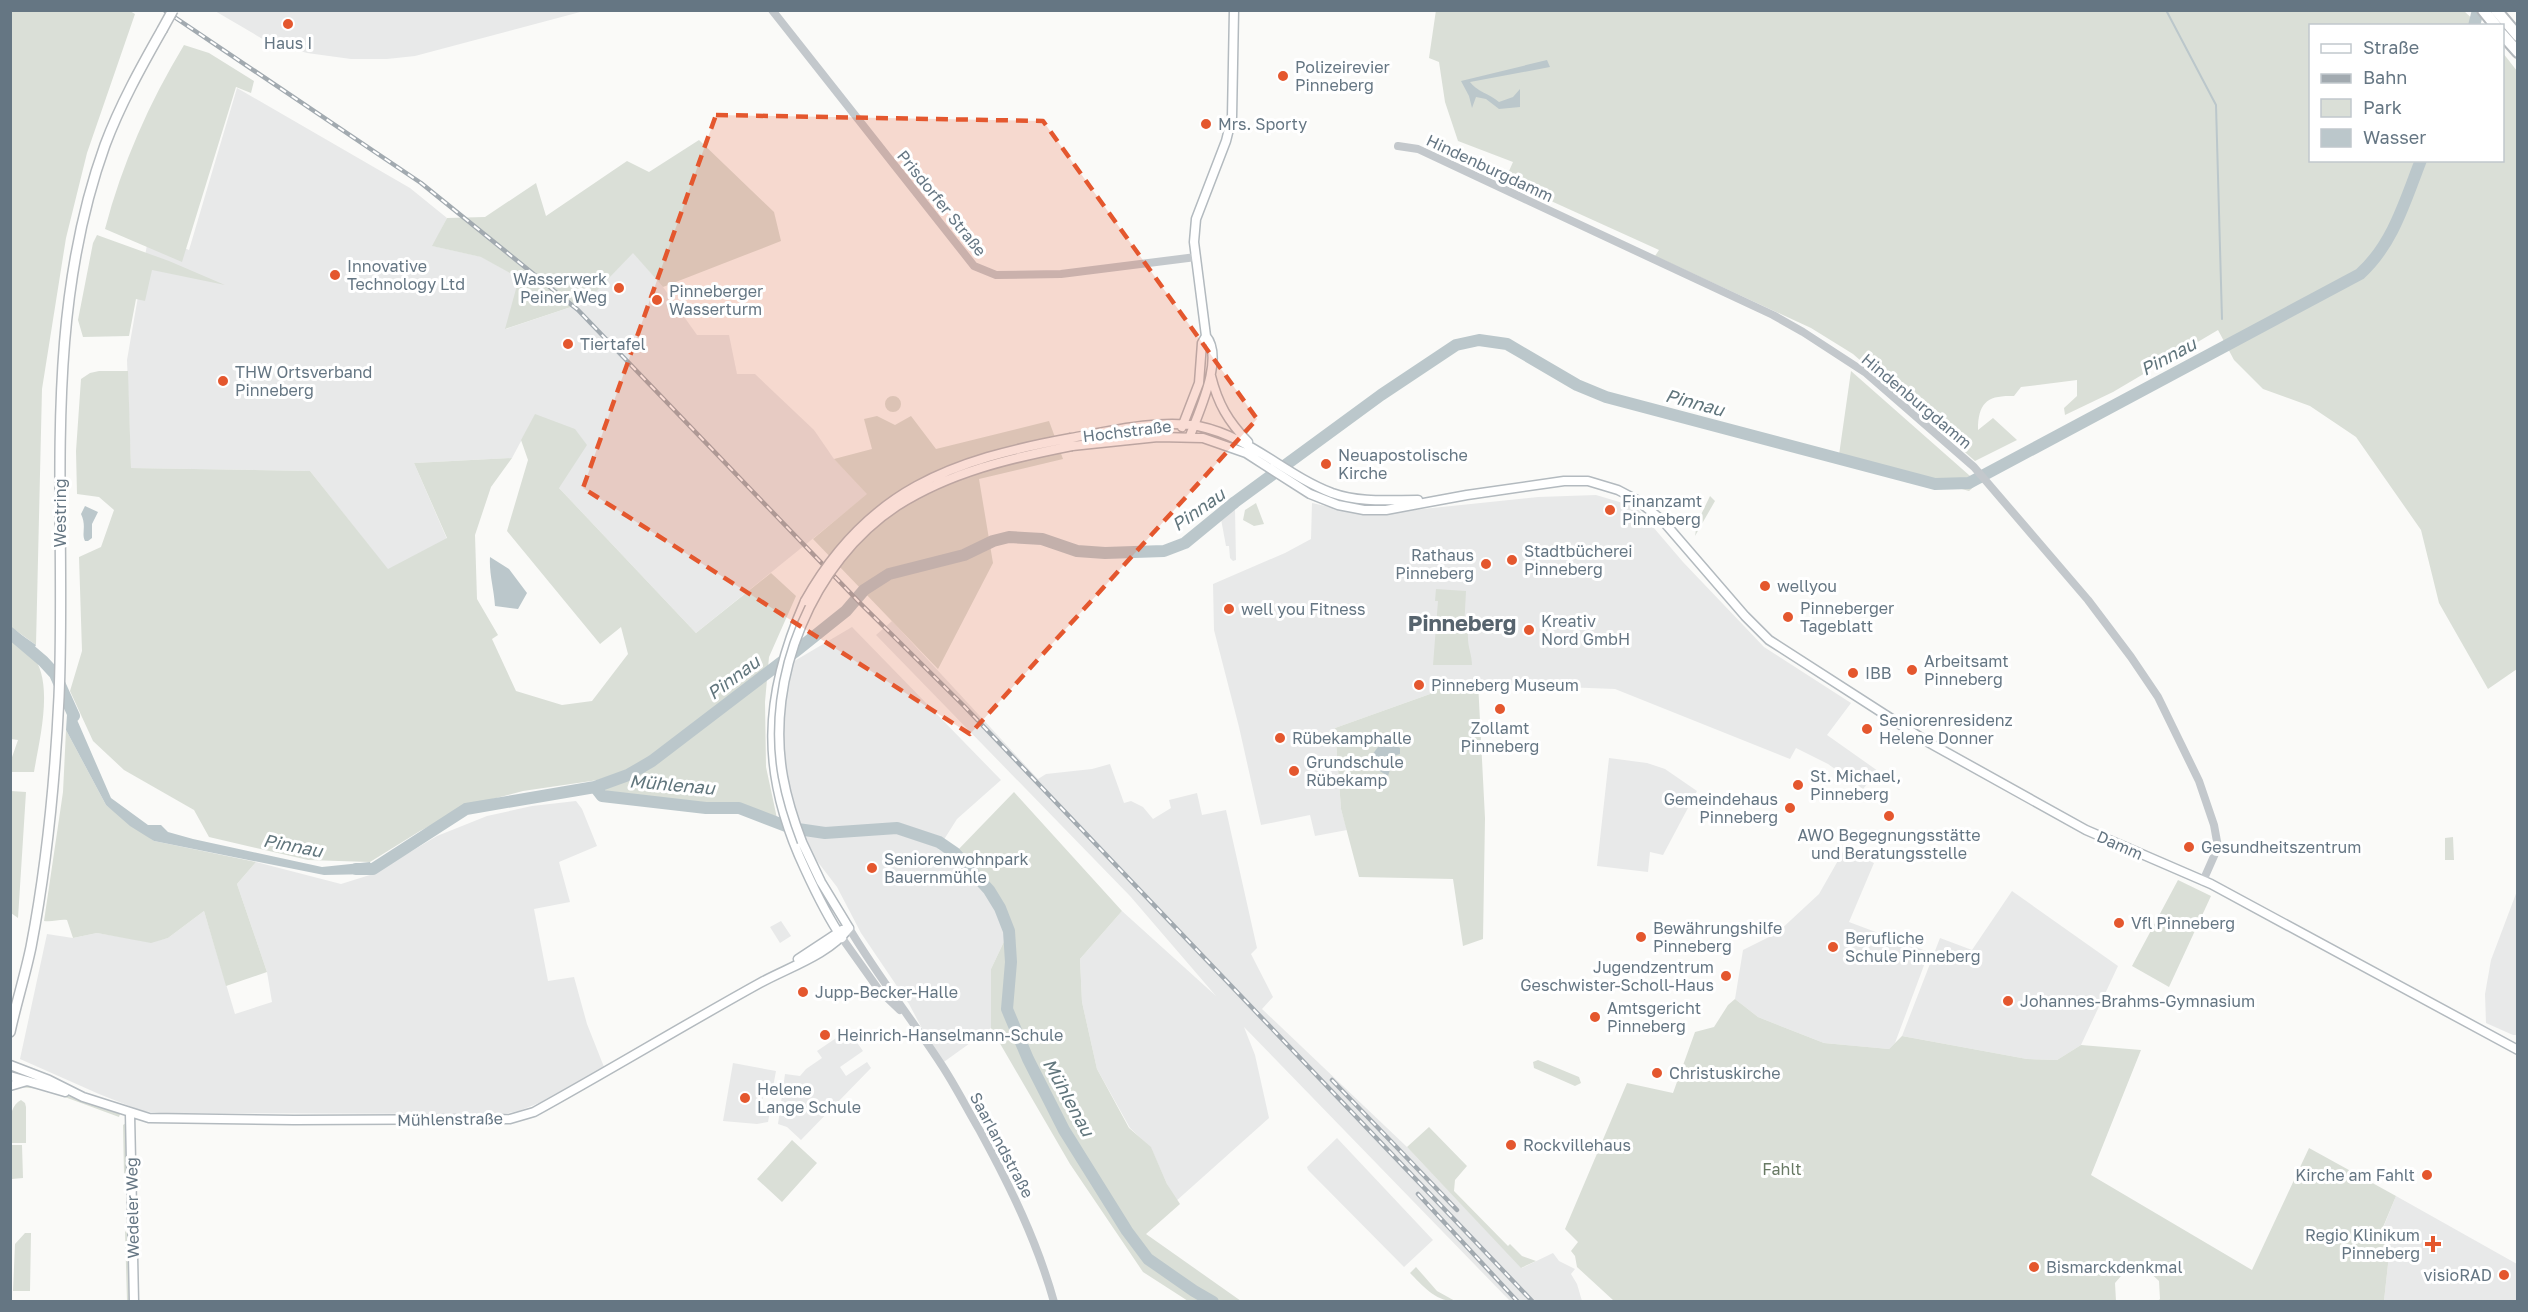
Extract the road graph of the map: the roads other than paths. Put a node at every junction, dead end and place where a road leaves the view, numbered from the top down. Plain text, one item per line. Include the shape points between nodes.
1 (173, 10) edge
2 (772, 10) edge
3 (1234, 10) edge
4 (2483, 10) edge
5 (2498, 18) edge
6 (2504, 36) edge
7 (2517, 36) edge
8 (2517, 52) edge
9 (1398, 146) dead end
10 (1196, 257) junction
11 (1206, 336) junction
12 (1210, 374) junction
13 (1183, 424) junction
14 (1193, 425) junction
15 (1178, 436) junction
16 (1190, 436) junction
17 (1072, 442) junction
18 (1253, 446) junction
19 (1269, 462) junction
20 (1291, 477) junction
21 (1331, 492) junction
22 (1318, 498) junction
23 (1441, 499) junction
24 (1395, 500) junction
25 (1386, 510) junction
26 (798, 844) junction
27 (2203, 880) junction
28 (849, 928) junction
29 (839, 935) junction
30 (14, 1006) edge
31 (903, 1013) junction
32 (10, 1032) edge
33 (2517, 1050) edge
34 (10, 1065) edge
35 (10, 1076) edge
36 (27, 1081) junction
37 (10, 1086) edge
38 (77, 1095) junction
39 (130, 1114) junction
40 (134, 1302) edge
41 (1054, 1302) edge

1 - 30 main road, Westring, bridge via 105,145 73,268 61,372 60,628 54,780 41,889 28,960
2 - 10 street, Prisdorfer Straße via 974,266 996,275 1061,274
3 - 10 main road via 1232,117 1196,219
4 - 5 highway
5 - 7 highway
6 - 8 highway
9 - 27 street, Hindenburgdamm via 1418,149 1773,315 1866,373 1976,469 2102,618 2157,697 2199,781 2214,825 2218,847
10 - 11 main road
11 - 12 main road via 1211,342
11 - 13 main road via 1199,383
12 - 14 main road
12 - 18 main road via 1221,410
13 - 14 main road, Hochstraße
13 - 15 main road
13 - 17 main road, Hochstraße via 1136,428
14 - 16 main road
14 - 18 main road, Hochstraße
15 - 16 main road
15 - 17 main road
16 - 19 main road via 1225,444
17 - 26 main road, bridge via 999,462 932,487 877,522 822,584 794,648 783,688 779,730 782,776
18 - 19 main road
19 - 20 main road
20 - 21 main road
20 - 22 main road
21 - 22 main road
21 - 24 main road via 1364,500
22 - 25 main road via 1349,507
23 - 24 main road
23 - 25 main road
23 - 27 main road, Damm via 1573,480 1618,490 1663,520 1778,646 1988,777 2086,830
24 - 25 main road
26 - 28 main road
26 - 29 main road
27 - 33 main road, Damm
28 - 29 main road, Mühlenstraße
28 - 31 street, Saarlandstraße
29 - 31 street, Saarlandstraße via 879,990
29 - 39 main road, Mühlenstraße via 821,951 534,1112 510,1119 184,1119
30 - 32 main road, Westring
31 - 41 street, Saarlandstraße via 944,1068 1013,1192 1044,1265
34 - 38 main road, Mühlenstraße
35 - 36 main road, Mühlenstraße
36 - 37 main road
36 - 38 main road, Mühlenstraße
38 - 39 main road, Mühlenstraße
39 - 40 main road, Wedeler Weg

